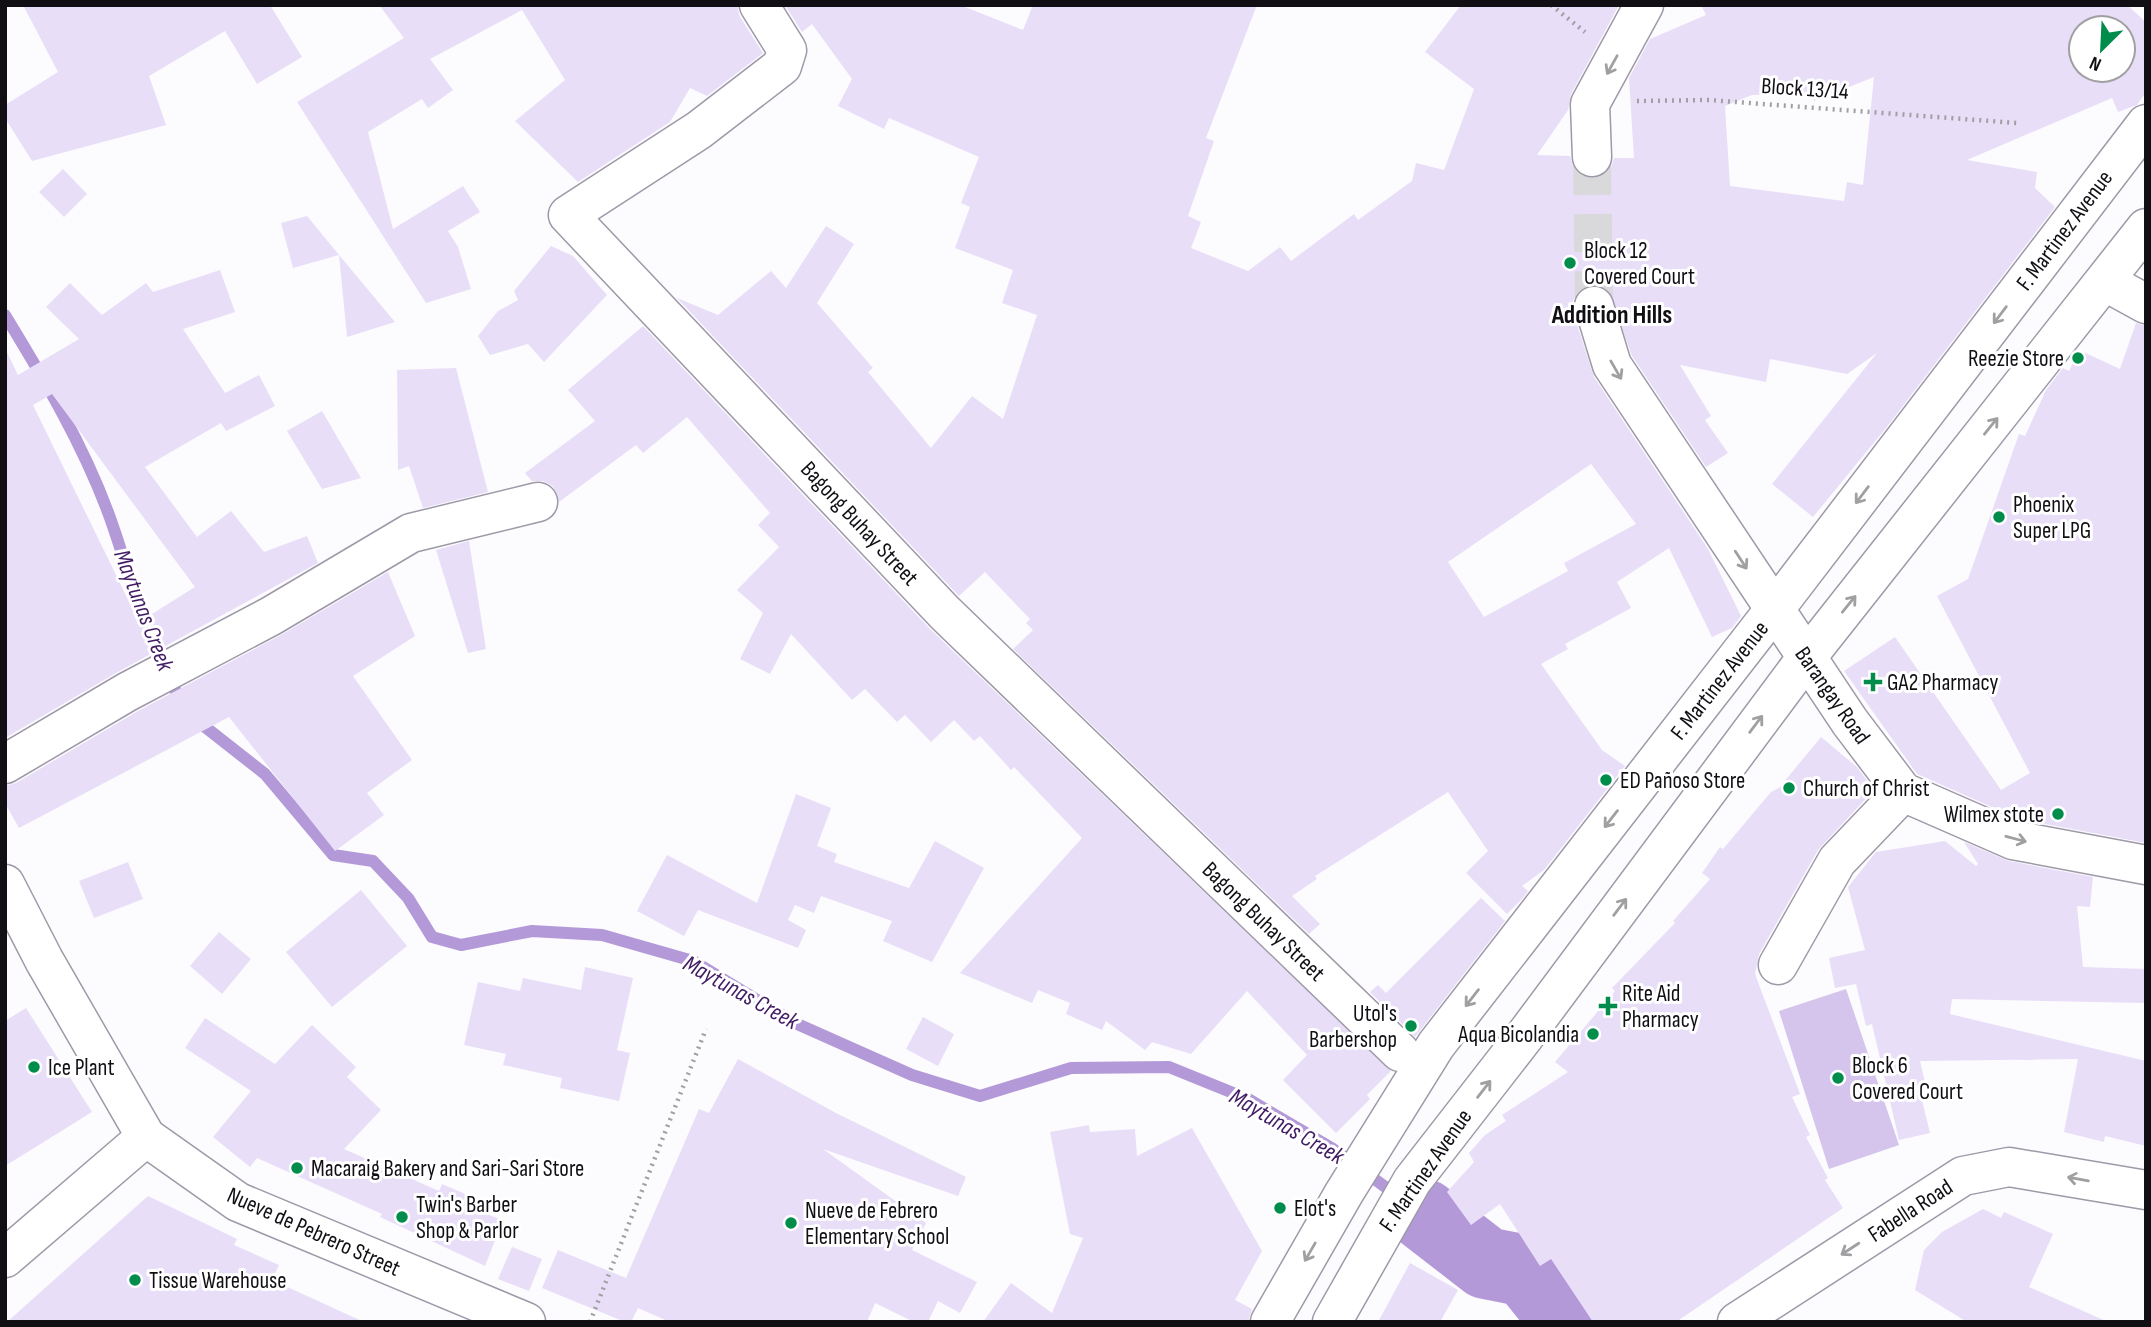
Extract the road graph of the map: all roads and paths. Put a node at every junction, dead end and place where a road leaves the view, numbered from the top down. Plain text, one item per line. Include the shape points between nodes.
1 (760, 5) edge
2 (1644, 5) edge
3 (1590, 103) junction
4 (2017, 123) dead end
5 (2146, 124) edge
6 (1592, 157) tunnel mouth
7 (2146, 228) edge
8 (2106, 282) junction
9 (2146, 304) edge
10 (1594, 306) tunnel mouth
11 (538, 502) dead end
12 (1774, 610) junction
13 (1807, 657) junction
14 (5, 764) edge
15 (1903, 792) junction
16 (2146, 865) edge
17 (5, 884) edge
18 (1778, 965) dead end
19 (706, 1029) dead end
20 (1400, 1052) dead end
21 (146, 1137) junction
22 (2146, 1190) edge
23 (5, 1258) edge
24 (526, 1322) edge
25 (590, 1322) edge
26 (1270, 1322) edge
27 (1332, 1322) edge
28 (1737, 1322) edge

1 - 20 main road, Bagong Buhay Street via 787,50 782,66 699,130 568,215 945,613
2 -> 3 main road
3 - 4 path, Block 13/14 via 1709,100
3 - 6 main road
5 -> 12 main road, F. Martinez Avenue
7 - 8 main road, F. Martinez Avenue
8 - 9 main road
13 -> 8 main road, F. Martinez Avenue
10 -> 12 main road, Barangay Road via 1612,365
11 - 14 main road via 411,533
12 - 13 main road, Barangay Road
12 -> 26 main road, F. Martinez Avenue via 1436,1045
13 - 15 main road, Barangay Road
27 -> 13 main road, F. Martinez Avenue via 1412,1181
15 -> 16 main road, Barangay Road via 2013,840
15 - 18 main road via 1837,861
17 - 21 main road, Nueve de Pebrero Street
19 - 25 path
21 - 23 main road
21 - 24 main road, Nueve de Pebrero Street via 238,1202
22 -> 28 main road, Fabella Road via 2009,1167 1963,1175

